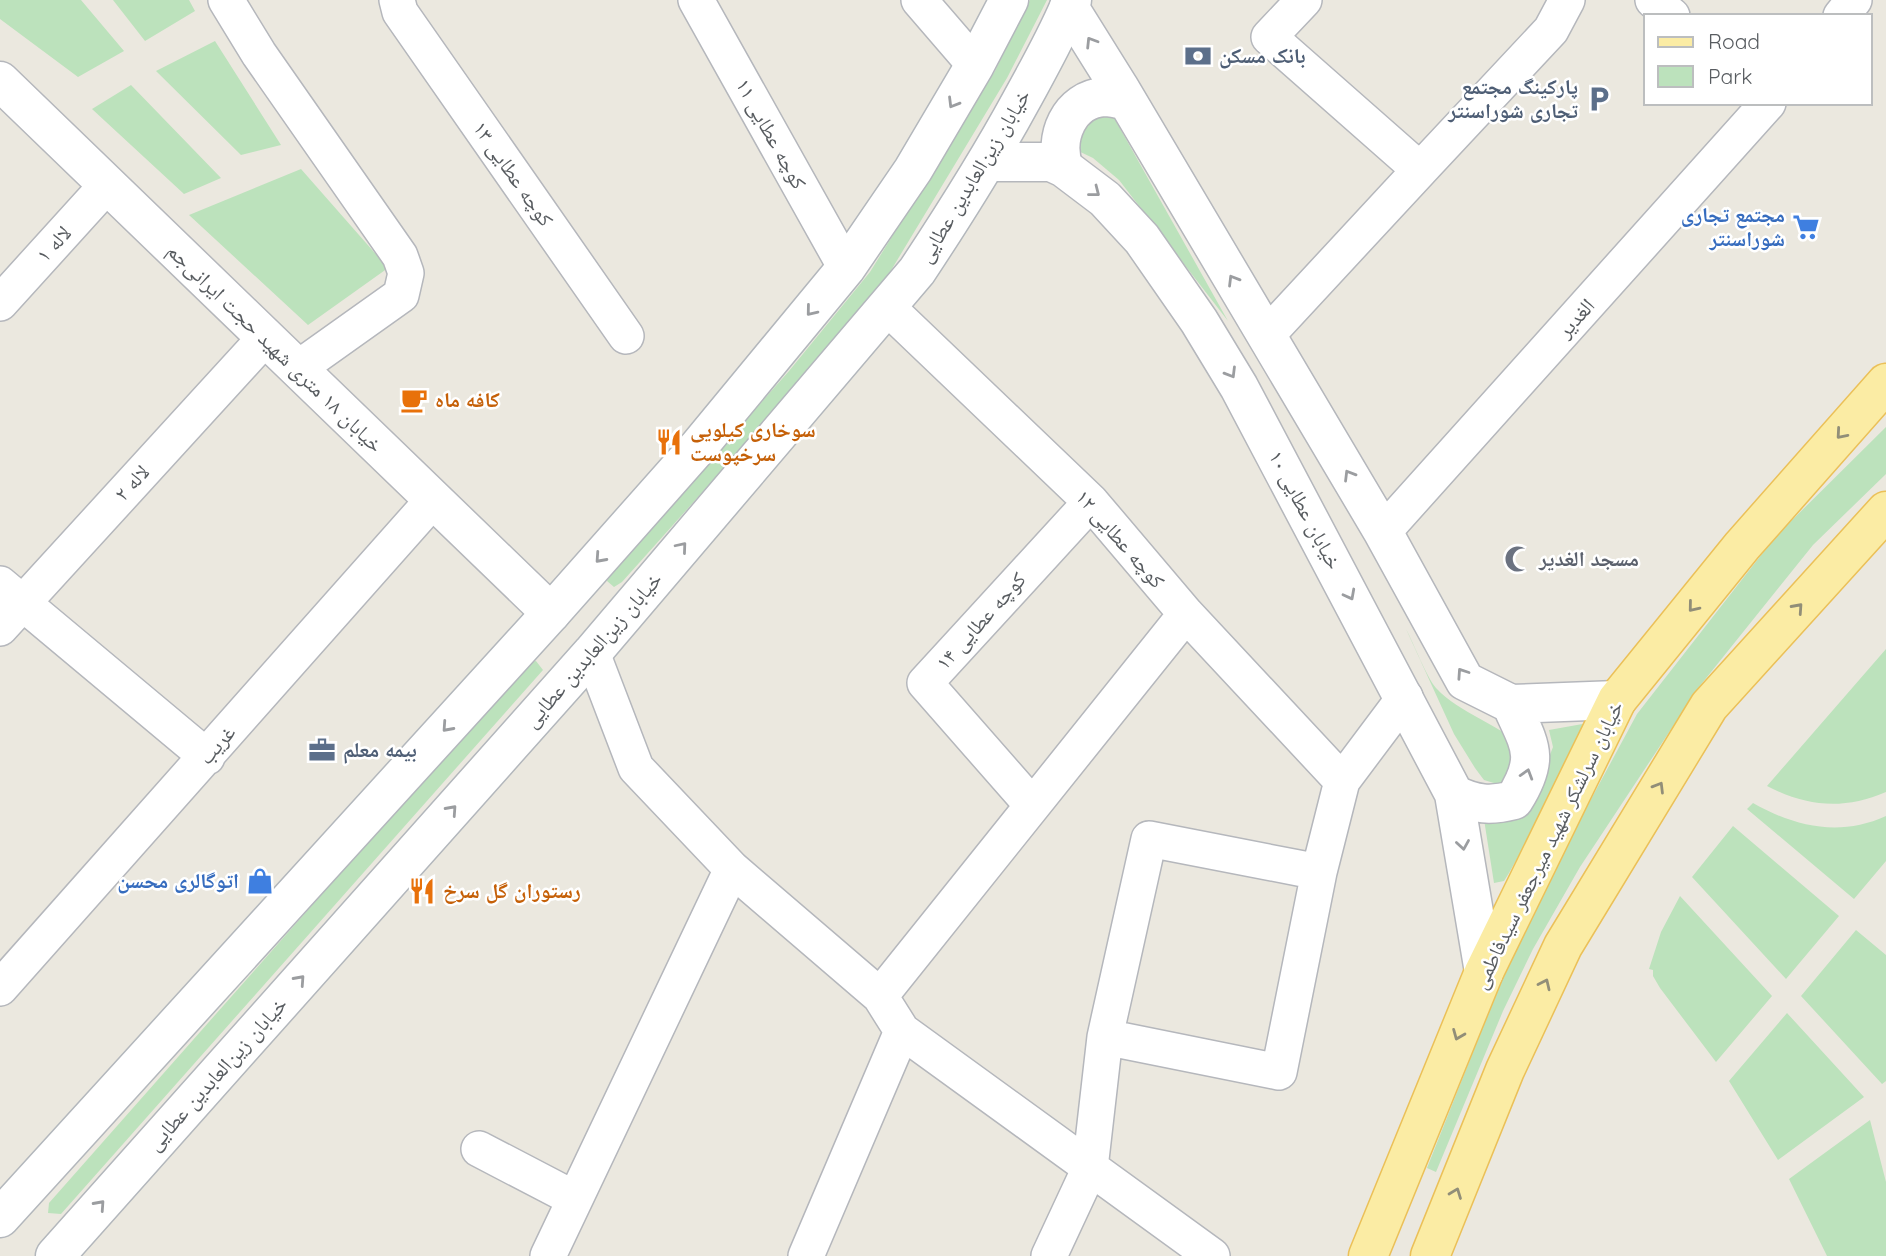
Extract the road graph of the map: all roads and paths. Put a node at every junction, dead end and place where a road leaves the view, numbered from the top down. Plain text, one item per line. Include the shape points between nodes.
1 (226, 0) edge
2 (696, 0) edge
3 (919, 0) edge
4 (1009, 0) edge
5 (1304, 0) edge
6 (1567, 0) edge
7 (1653, 0) edge
8 (1854, 0) edge
9 (407, 4) edge
10 (1070, 4) edge
11 (1670, 14) edge
12 (1843, 14) edge
13 (975, 65) junction
14 (0, 81) edge
15 (1126, 101) junction
16 (1766, 105) edge
17 (988, 162) junction
18 (1064, 168) junction
19 (1420, 170) junction
20 (107, 185) junction
21 (846, 268) junction
22 (0, 303) edge
23 (887, 307) junction
24 (626, 336) dead end
25 (1266, 336) junction
26 (265, 338) junction
27 (298, 369) junction
28 (1886, 383) edge
29 (433, 500) junction
30 (1091, 502) junction
31 (1886, 511) edge
32 (1383, 532) junction
33 (8, 605) edge
34 (551, 613) junction
35 (1186, 614) junction
36 (592, 653) junction
37 (1405, 697) junction
38 (1617, 700) junction
39 (1511, 704) junction
40 (207, 757) junction
41 (1342, 781) junction
42 (1454, 794) junction
43 (1032, 805) junction
44 (732, 869) junction
45 (1319, 872) junction
46 (1484, 972) junction
47 (0, 988) edge
48 (880, 996) junction
49 (902, 1031) junction
50 (1105, 1037) junction
51 (479, 1149) dead end
52 (1090, 1168) junction
53 (575, 1199) junction
54 (0, 1218) edge
55 (55, 1256) edge
56 (548, 1256) edge
57 (806, 1256) edge
58 (1049, 1256) edge
59 (1212, 1256) edge
60 (1368, 1256) edge
61 (1430, 1256) edge

1 - 27 street via 400,256 406,273 401,295
2 - 21 street, کوچه عطایی ۱۱
3 - 13 street
4 - 13 main road
5 - 19 street via 1269,37
6 - 19 street via 1551,30
7 - 11 street
8 - 12 street
9 - 24 street, کوچه عطایی ۱۳
15 -> 10 main road
10 - 17 main road, خیابان زین‌العابدین عطایی
13 -> 21 main road via 913,170
14 - 20 main road, خیابان ۱۸ متری شهید حجت ایرانی‌جم
15 - 18 main road via 1095,99 1072,113 1060,147
25 -> 15 main road
16 - 32 street, الغدیر
17 - 18 main road, خیابان عطایی ۱۰ via 1051,162
17 - 23 main road, خیابان زین‌العابدین عطایی
18 -> 37 main road, خیابان عطایی ۱۰ via 1105,199 1142,239 1199,321 1240,387
19 - 25 street
20 - 22 street, لاله ۱
20 - 26 main road, خیابان ۱۸ متری شهید حجت ایرانی‌جم
21 -> 34 main road via 699,446
23 - 30 street, کوچه عطایی ۱۲
36 -> 23 main road, خیابان زین‌العابدین عطایی
32 -> 25 main road
26 - 27 main road, خیابان ۱۸ متری شهید حجت ایرانی‌جم
26 - 33 street, لاله ۲
27 - 29 main road, خیابان ۱۸ متری شهید حجت ایرانی‌جم
28 -> 38 main road, خیابان سرلشکر شهید میرجعفر سیدفاطمی via 1742,546
29 - 34 main road, خیابان ۱۸ متری شهید حجت ایرانی‌جم
29 - 40 street, غریب
30 - 35 street, کوچه عطایی ۱۲
30 - 43 street, کوچه عطایی ۱۴ via 925,683
61 -> 31 main road via 1505,1070 1563,946 1709,706
39 -> 32 main road via 1465,681
33 - 40 street
34 - 36 main road, خیابان ۱۸ متری شهید حجت ایرانی‌جم
34 -> 54 main road
35 - 41 street, کوچه عطایی ۱۲
35 - 43 street
36 - 44 street via 636,768
55 -> 36 main road, خیابان زین‌العابدین عطایی
37 - 41 street
37 - 42 main road, خیابان عطایی ۱۰
38 - 39 main road
38 - 46 main road, خیابان سرلشکر شهید میرجعفر سیدفاطمی
42 -> 39 main road via 1471,803 1495,805 1514,800 1520,791 1530,770 1531,748
40 - 47 street, غریب
41 - 45 street
42 -> 46 main road, خیابان عطایی ۱۰
43 - 48 street
44 - 48 street
44 - 53 street
45 - 50 street via 1149,839
45 - 50 street via 1279,1072
46 -> 60 main road, خیابان سرلشکر شهید میرجعفر سیدفاطمی
48 - 49 street
49 - 52 street
49 - 57 street
50 - 52 street
51 - 53 street
52 - 58 street
52 - 59 street
53 - 56 street

